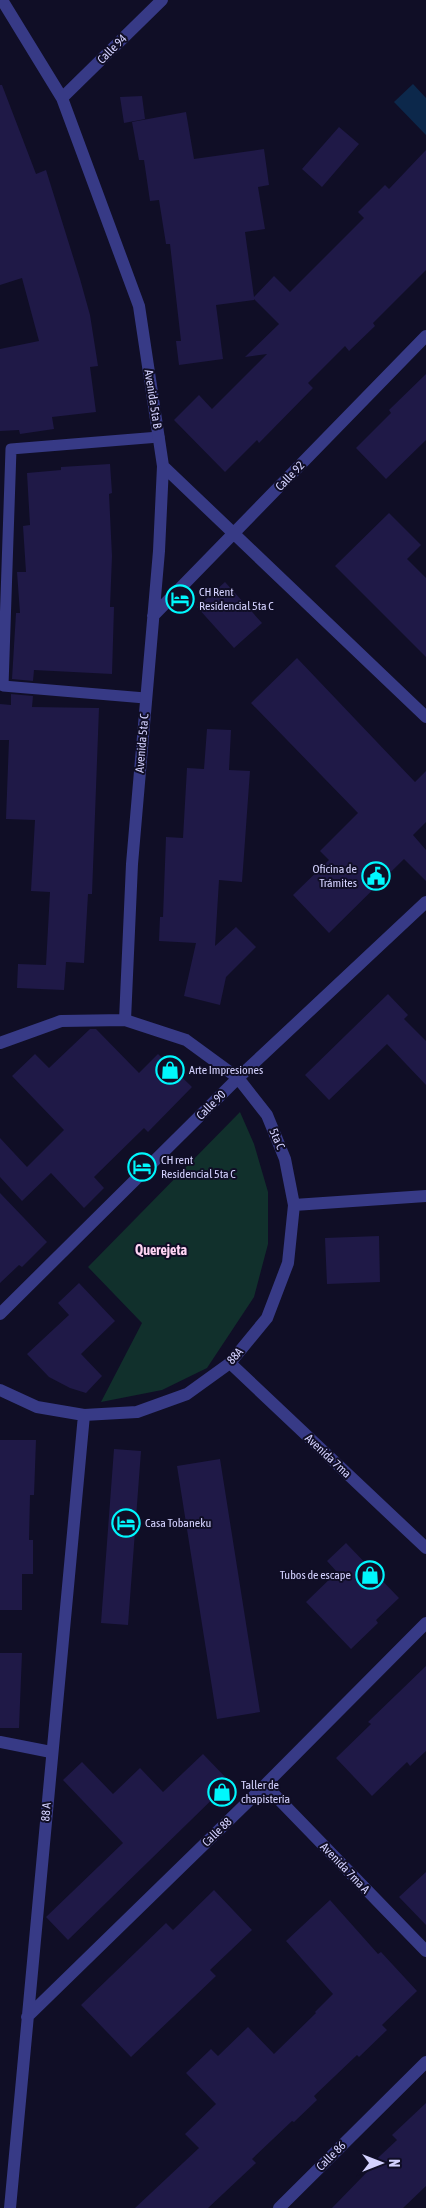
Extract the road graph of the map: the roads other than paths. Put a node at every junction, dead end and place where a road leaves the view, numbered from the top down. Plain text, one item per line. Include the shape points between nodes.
1 (2, 0) edge
2 (162, 0) edge
3 (62, 98) junction
4 (426, 336) edge
5 (159, 437) junction
6 (163, 466) junction
7 (234, 534) junction
8 (153, 616) junction
9 (146, 698) junction
10 (426, 717) edge
11 (426, 902) edge
12 (125, 1020) junction
13 (0, 1043) edge
14 (238, 1078) junction
15 (426, 1196) edge
16 (294, 1205) junction
17 (0, 1314) edge
18 (230, 1363) junction
19 (0, 1390) edge
20 (84, 1415) junction
21 (426, 1548) edge
22 (426, 1623) edge
23 (0, 1742) edge
24 (51, 1752) junction
25 (265, 1785) junction
26 (426, 1951) edge
27 (27, 2017) junction
28 (426, 2062) edge
29 (10, 2208) edge
30 (278, 2208) edge

1 - 3 street, Avenida 5ta B
2 - 3 street, Calle 94
3 - 5 street, Avenida 5ta B via 139,306
4 - 7 street, Calle 92
5 - 6 street, Avenida 5ta B
5 - 9 lane via 11,449 3,686
6 - 7 street
6 - 8 street, Avenida 5ta C
7 - 8 street, Calle 92
7 - 10 street
8 - 9 street, Avenida 5ta C
9 - 12 street, Avenida 5ta C via 132,864
11 - 14 street, Calle 90
12 - 13 street, 5ta C via 61,1021
12 - 14 street, 5ta C via 186,1040
14 - 16 street, 5ta C via 266,1115 285,1159
14 - 17 street, Calle 90
15 - 16 street
16 - 18 street, 88A via 288,1263 281,1282 266,1318
18 - 20 street, 88A via 187,1394 137,1412
18 - 21 street, Avenida 7ma
19 - 20 street, 88A via 37,1406
20 - 24 street, 88 A
22 - 25 street, Calle 88
23 - 24 street
24 - 27 street, 88 A
25 - 26 street, Avenida 7ma A
25 - 27 street, Calle 88
27 - 29 street, 88 A
28 - 30 street, Calle 86

